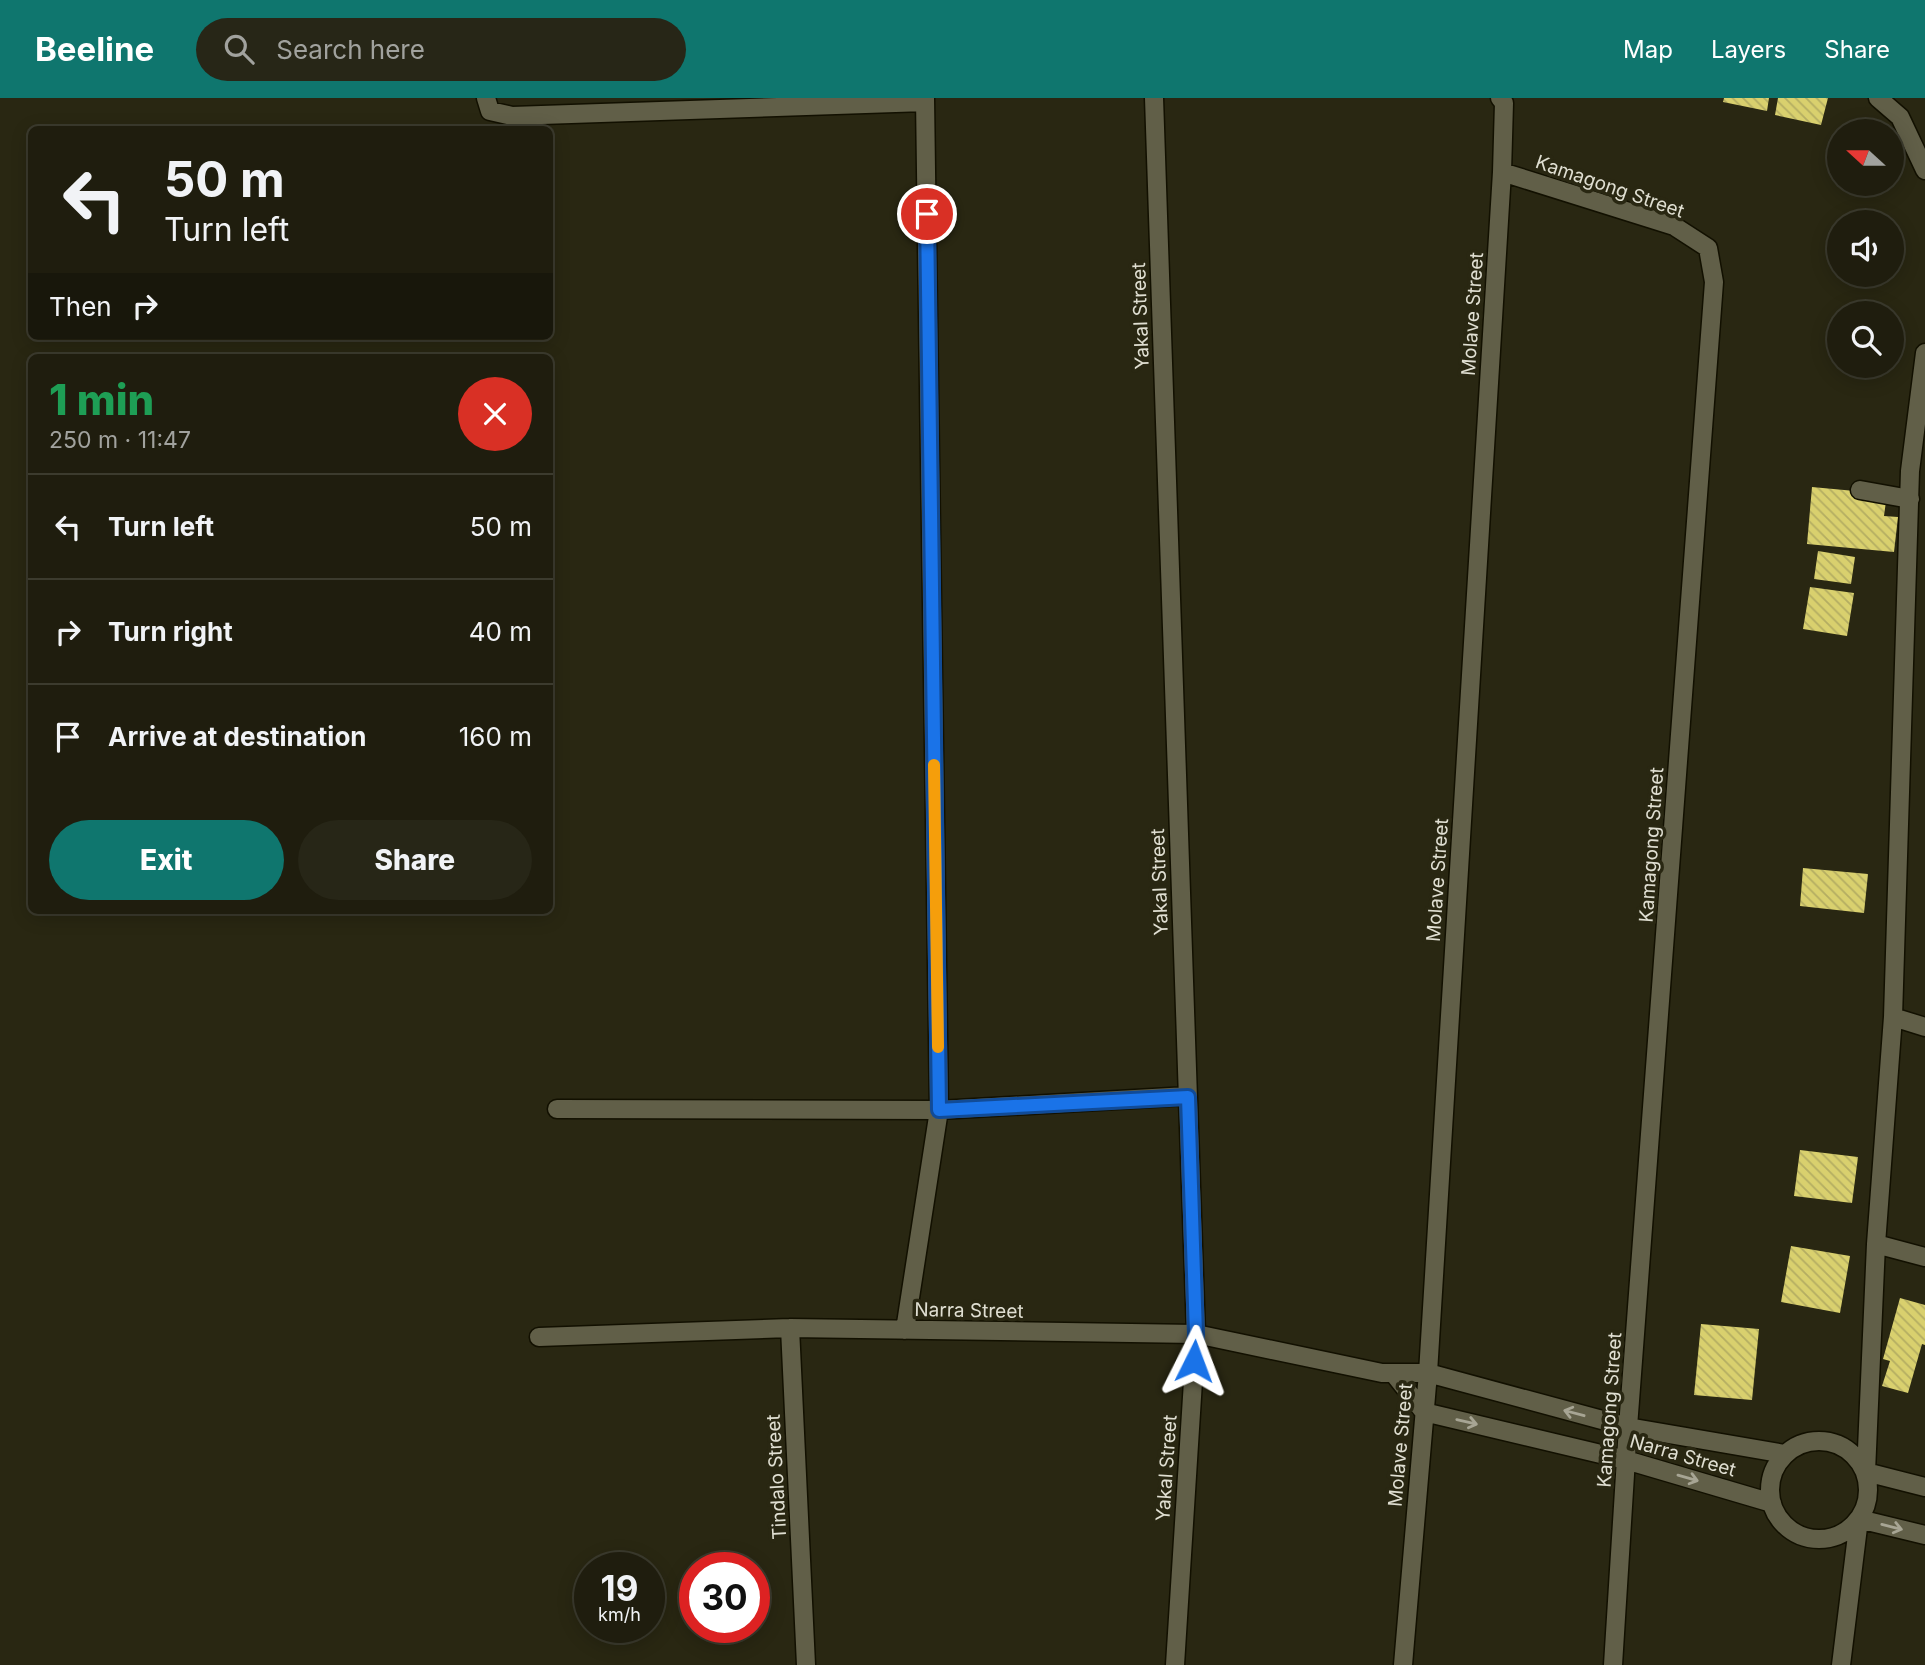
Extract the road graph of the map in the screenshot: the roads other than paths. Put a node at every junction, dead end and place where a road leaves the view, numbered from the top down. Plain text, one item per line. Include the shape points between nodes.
1 (486, 98) edge
2 (1154, 98) edge
3 (1500, 98) edge
4 (1878, 98) edge
5 (925, 100) edge
6 (1925, 170) edge
7 (1502, 172) junction
8 (1925, 353) edge
9 (1910, 471) junction
10 (1925, 485) edge
11 (1860, 490) dead end
12 (1910, 499) junction
13 (1893, 1017) junction
14 (1925, 1027) edge
15 (1188, 1097) junction
16 (556, 1109) dead end
17 (939, 1110) junction
18 (1876, 1244) junction
19 (1925, 1257) edge
20 (790, 1328) junction
21 (905, 1330) junction
22 (1196, 1334) junction
23 (539, 1337) dead end
24 (1427, 1373) junction
25 (1394, 1374) junction
26 (1424, 1412) junction
27 (1628, 1427) junction
28 (1785, 1454) junction
29 (1626, 1460) junction
30 (1866, 1472) junction
31 (1925, 1487) edge
32 (1772, 1503) junction
33 (1859, 1519) junction
34 (1925, 1535) edge
35 (806, 1665) edge
36 (1175, 1665) edge
37 (1403, 1665) edge
38 (1613, 1665) edge
39 (1842, 1665) edge

1 - 5 street via 490,111 512,116
2 - 15 street, Yakal Street
3 - 7 street, Molave Street via 1504,103
4 - 6 street via 1899,117
5 - 17 street
7 - 24 street, Molave Street
7 - 27 street, Kamagong Street via 1674,226 1708,248 1714,282
8 - 9 street
9 - 10 street
9 - 12 street
11 - 12 street
12 - 13 street
13 - 14 street
13 - 18 street
15 - 17 street
15 - 22 street, Yakal Street
16 - 17 street
17 - 21 street
18 - 19 street
18 - 30 street
20 - 21 street, Narra Street
20 - 23 street, Narra Street
20 - 35 street, Tindalo Street
21 - 22 street, Narra Street
22 - 25 street, Narra Street
22 - 36 street, Yakal Street
24 - 25 street, Narra Street
24 - 26 street, Molave Street
27 -> 24 street, Narra Street
25 - 26 street
26 -> 29 street, Narra Street
26 - 37 street, Molave Street
27 - 28 street, Narra Street
27 - 29 street, Kamagong Street
28 - 30 street via 1814,1440 1830,1441 1857,1458
28 - 32 street via 1772,1477
29 -> 32 street, Narra Street
29 - 38 street, Kamagong Street
30 - 31 street
30 - 33 street via 1866,1505
32 - 33 street via 1789,1529 1818,1539 1848,1530
33 -> 34 street
33 - 39 street

